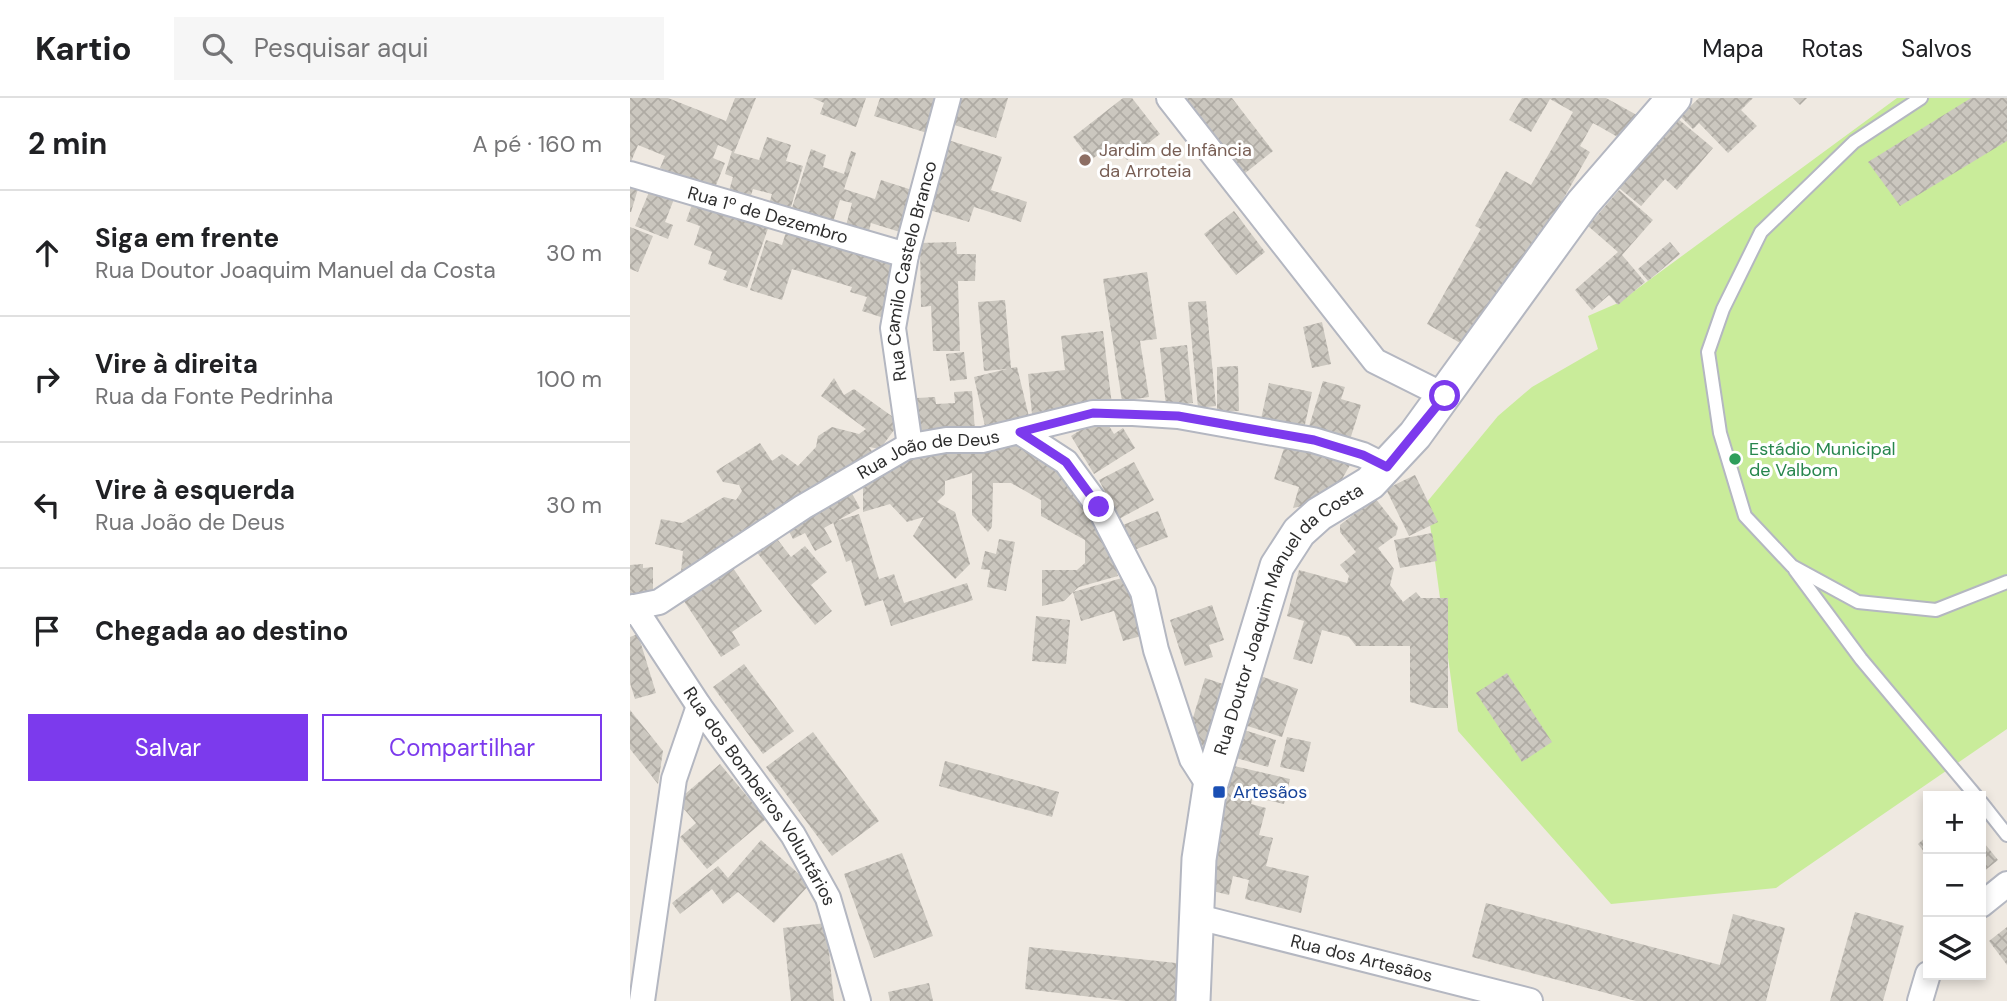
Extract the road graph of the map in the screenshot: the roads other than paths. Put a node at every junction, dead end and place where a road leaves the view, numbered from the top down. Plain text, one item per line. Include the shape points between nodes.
1 (948, 98) edge
2 (1169, 98) edge
3 (1674, 98) edge
4 (1922, 98) edge
5 (630, 174) edge
6 (906, 255) junction
7 (1445, 396) junction
8 (1020, 432) junction
9 (910, 446) junction
10 (1387, 467) junction
11 (1792, 566) junction
12 (2007, 582) edge
13 (631, 609) edge
14 (699, 706) junction
15 (1210, 787) junction
16 (1972, 791) edge
17 (1986, 808) edge
18 (2007, 835) edge
19 (2007, 884) edge
20 (1986, 901) edge
21 (1195, 916) junction
22 (1926, 980) edge
23 (642, 1001) edge
24 (858, 1001) edge
25 (1193, 1001) edge
26 (1530, 1001) edge
27 (1920, 1001) edge

1 - 6 street, Rua Camilo Castelo Branco
2 - 7 street via 1376,361
3 - 7 street, Rua Doutor Joaquim Manuel da Costa via 1583,203
4 - 11 lane via 1854,142 1762,232 1723,309 1708,352 1720,433 1745,516
5 - 6 street, Rua 1º de Dezembro
6 - 9 street, Rua Camilo Castelo Branco via 893,328
7 - 10 street, Rua Doutor Joaquim Manuel da Costa
8 - 9 street, Rua João de Deus
8 - 10 street via 1093,413 1178,416 1314,440
8 - 15 street, Rua João de Deus via 1066,462 1099,507 1143,592 1156,650 1192,759
9 - 13 street, Rua João de Deus via 803,507 659,602
10 - 15 street, Rua Doutor Joaquim Manuel da Costa via 1299,532 1277,566
11 - 12 lane via 1858,603 1936,610
11 - 16 lane via 1861,660
13 - 14 street, Rua dos Bombeiros Voluntários
14 - 23 street via 674,779
14 - 24 street, Rua dos Bombeiros Voluntários via 793,835 828,898
15 - 21 street, Rua Doutor Joaquim Manuel da Costa
17 - 18 lane
19 - 20 street
21 - 25 street, Rua Doutor Joaquim Manuel da Costa
21 - 26 street, Rua dos Artesãos
22 - 27 street

